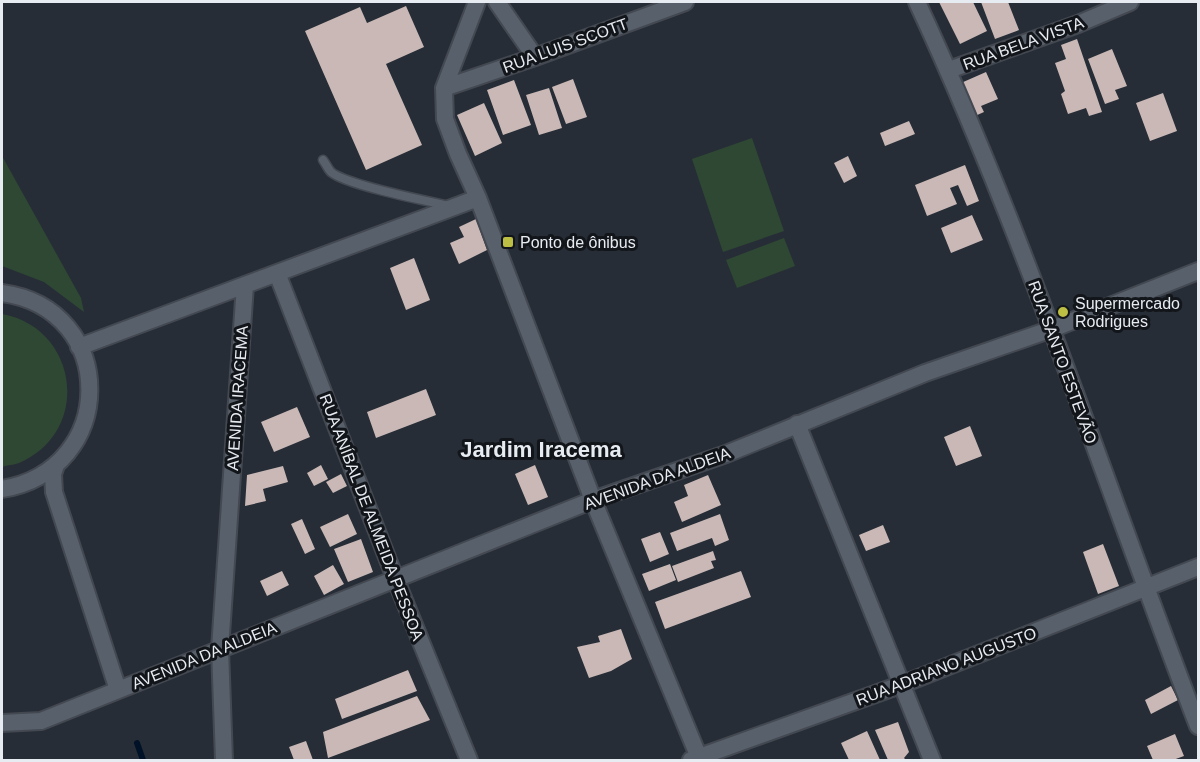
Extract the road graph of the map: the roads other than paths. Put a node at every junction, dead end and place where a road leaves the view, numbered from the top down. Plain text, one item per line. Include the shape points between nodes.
1 (477, 2) edge
2 (497, 2) edge
3 (685, 2) edge
4 (917, 2) edge
5 (1130, 2) edge
6 (535, 57) junction
7 (949, 70) junction
8 (444, 88) junction
9 (323, 160) dead end
10 (478, 198) junction
11 (454, 207) junction
12 (1198, 271) edge
13 (277, 273) junction
14 (245, 285) junction
15 (2, 293) edge
16 (1052, 329) junction
17 (80, 347) junction
18 (796, 424) junction
19 (56, 465) junction
20 (2, 489) edge
21 (593, 500) junction
22 (1198, 567) edge
23 (395, 578) junction
24 (1145, 587) junction
25 (220, 649) junction
26 (903, 684) junction
27 (117, 690) junction
28 (2, 723) edge
29 (1198, 726) edge
30 (697, 759) edge
31 (224, 760) edge
32 (469, 760) edge
33 (932, 760) edge

1 - 8 street
2 - 6 street
3 - 6 street, RUA LUIS SCOTT
4 - 7 street, RUA SANTO ESTEVÃO
5 - 7 street, RUA BELA VISTA
6 - 8 street, RUA LUIS SCOTT
7 - 16 street, RUA SANTO ESTEVÃO
8 - 10 street via 445,119
9 - 11 lane via 332,173 350,180
10 - 11 street
10 - 21 street
11 - 13 street
12 - 16 street, AVENIDA DA ALDEIA
13 - 14 street
13 - 23 street, RUA ANÍBAL DE ALMEIDA PESSOA
14 - 17 street
14 - 25 street, AVENIDA IRACEMA
15 - 17 street via 31,301 51,312
16 - 18 street, AVENIDA DA ALDEIA
16 - 24 street, RUA SANTO ESTEVÃO
17 - 19 street via 89,375 88,411 79,437
18 - 21 street, AVENIDA DA ALDEIA via 726,454
18 - 26 street
19 - 20 street via 30,482
19 - 27 street via 54,492
21 - 23 street, AVENIDA DA ALDEIA
21 - 30 street
22 - 24 street, RUA ADRIANO AUGUSTO
23 - 25 street, AVENIDA DA ALDEIA
23 - 32 street, RUA ANÍBAL DE ALMEIDA PESSOA
24 - 26 street, RUA ADRIANO AUGUSTO
24 - 29 street, RUA SANTO ESTEVÃO
25 - 27 street, AVENIDA DA ALDEIA
25 - 31 street, AVENIDA IRACEMA
26 - 30 street, RUA ADRIANO AUGUSTO
26 - 33 street
27 - 28 street, AVENIDA DA ALDEIA via 41,721

